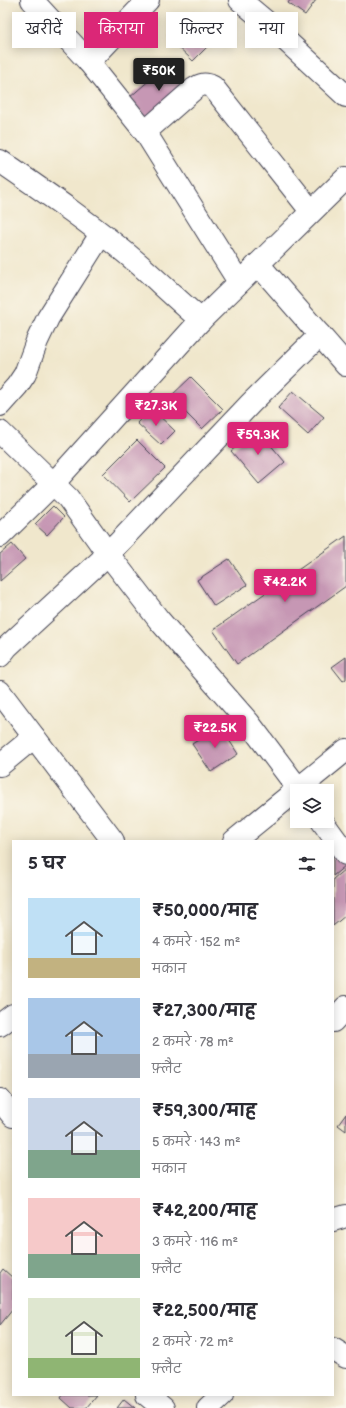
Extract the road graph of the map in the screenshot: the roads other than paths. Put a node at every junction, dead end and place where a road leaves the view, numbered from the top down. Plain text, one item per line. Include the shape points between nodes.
1 (32, 0) edge
2 (148, 0) edge
3 (240, 0) edge
4 (89, 62) junction
5 (346, 96) edge
6 (145, 132) junction
7 (0, 161) edge
8 (346, 178) edge
9 (311, 211) junction
10 (101, 234) junction
11 (258, 264) junction
12 (239, 282) junction
13 (200, 320) junction
14 (320, 335) junction
15 (345, 363) edge
16 (0, 405) edge
17 (0, 432) edge
18 (53, 484) junction
19 (0, 536) edge
20 (108, 554) junction
21 (0, 656) edge
22 (0, 692) edge
23 (34, 737) junction
24 (346, 750) edge
25 (0, 764) edge
26 (295, 784) edge
27 (306, 784) edge
28 (290, 797) edge
29 (327, 828) edge
30 (112, 840) edge
31 (235, 840) edge
32 (346, 854) edge
33 (346, 1007) edge
34 (12, 1016) edge
35 (334, 1020) edge
36 (0, 1025) edge
37 (0, 1100) edge
38 (12, 1115) edge
39 (346, 1216) edge
40 (334, 1220) edge
41 (334, 1350) edge
42 (346, 1358) edge
43 (148, 1396) edge
44 (221, 1396) edge
45 (163, 1408) edge
46 (208, 1408) edge

1 - 4 street
2 - 4 street
3 - 5 street
4 - 6 street
6 - 9 street via 194,89 207,84 213,87
6 - 12 street
7 - 10 street
8 - 9 street
9 - 11 street
10 - 13 street via 139,264
10 - 16 street via 48,318 25,374
11 - 12 street
11 - 14 street
12 - 13 street
13 - 18 street
14 - 15 street
14 - 20 street via 251,403
17 - 18 street
18 - 19 street
18 - 20 street via 68,498
20 - 21 street via 7,646
20 - 26 street via 159,620 249,723
22 - 23 street
23 - 25 street
23 - 30 street
24 - 27 street
28 - 31 street
29 - 32 street
33 - 35 street
34 - 36 street
37 - 38 street
39 - 40 street
41 - 42 street
43 - 45 street
44 - 46 street

